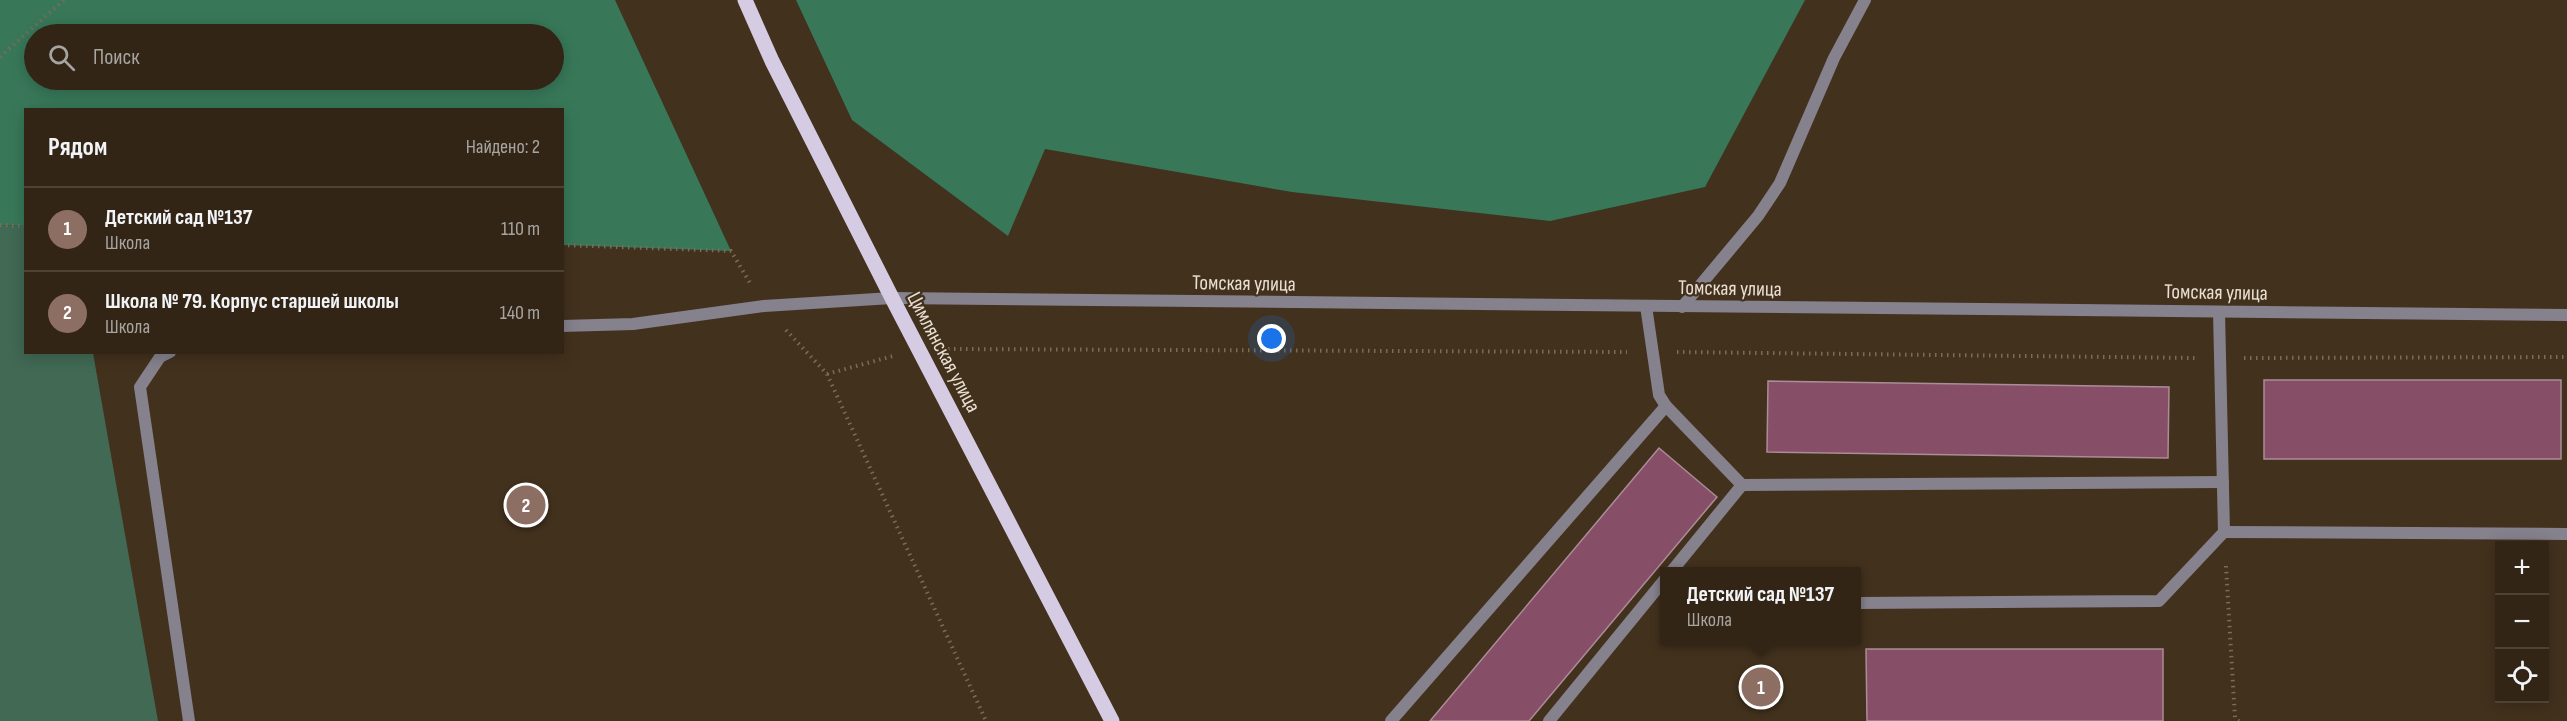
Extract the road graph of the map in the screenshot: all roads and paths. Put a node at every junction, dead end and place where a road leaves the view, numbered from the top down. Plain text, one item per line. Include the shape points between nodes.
1 (64, 0) edge
2 (745, 0) edge
3 (1865, 0) edge
4 (37, 24) edge
5 (24, 36) edge
6 (0, 57) edge
7 (0, 225) edge
8 (24, 226) edge
9 (564, 245) edge
10 (892, 298) junction
11 (764, 306) junction
12 (1646, 306) junction
13 (1682, 307) junction
14 (2219, 312) junction
15 (2567, 315) edge
16 (564, 326) edge
17 (920, 349) junction
18 (1652, 352) junction
19 (166, 354) edge
20 (2567, 357) edge
21 (2219, 358) junction
22 (826, 374) junction
23 (1666, 406) junction
24 (2223, 482) junction
25 (1742, 485) junction
26 (2224, 532) junction
27 (2567, 534) edge
28 (1675, 567) edge
29 (1660, 585) edge
30 (1861, 603) edge
31 (189, 721) edge
32 (986, 721) edge
33 (1112, 721) edge
34 (1391, 721) edge
35 (1549, 721) edge
36 (2240, 721) edge

1 - 4 path
2 - 10 main road, Цимлянская улица
3 - 13 street via 1834,58 1780,183 1758,216
5 - 6 path
7 - 8 path
9 - 11 path via 732,251
10 - 11 street, Томская улица
10 - 12 street, Томская улица
10 - 17 main road, Цимлянская улица
11 - 16 street, Томская улица via 633,324
11 - 22 path
12 - 13 street, Томская улица
12 - 18 street
13 - 14 street, Томская улица
14 - 15 street, Томская улица
14 - 21 street
17 - 18 path
17 - 22 path
17 - 33 main road, Цимлянская улица
18 - 21 path
18 - 23 street via 1655,382
19 - 31 street via 140,387
20 - 21 path
21 - 24 street
22 - 32 path
23 - 25 street
23 - 34 street
24 - 25 street
24 - 26 street
25 - 28 street
26 - 27 street
26 - 30 street via 2159,601
26 - 36 path via 2235,718
29 - 35 street

